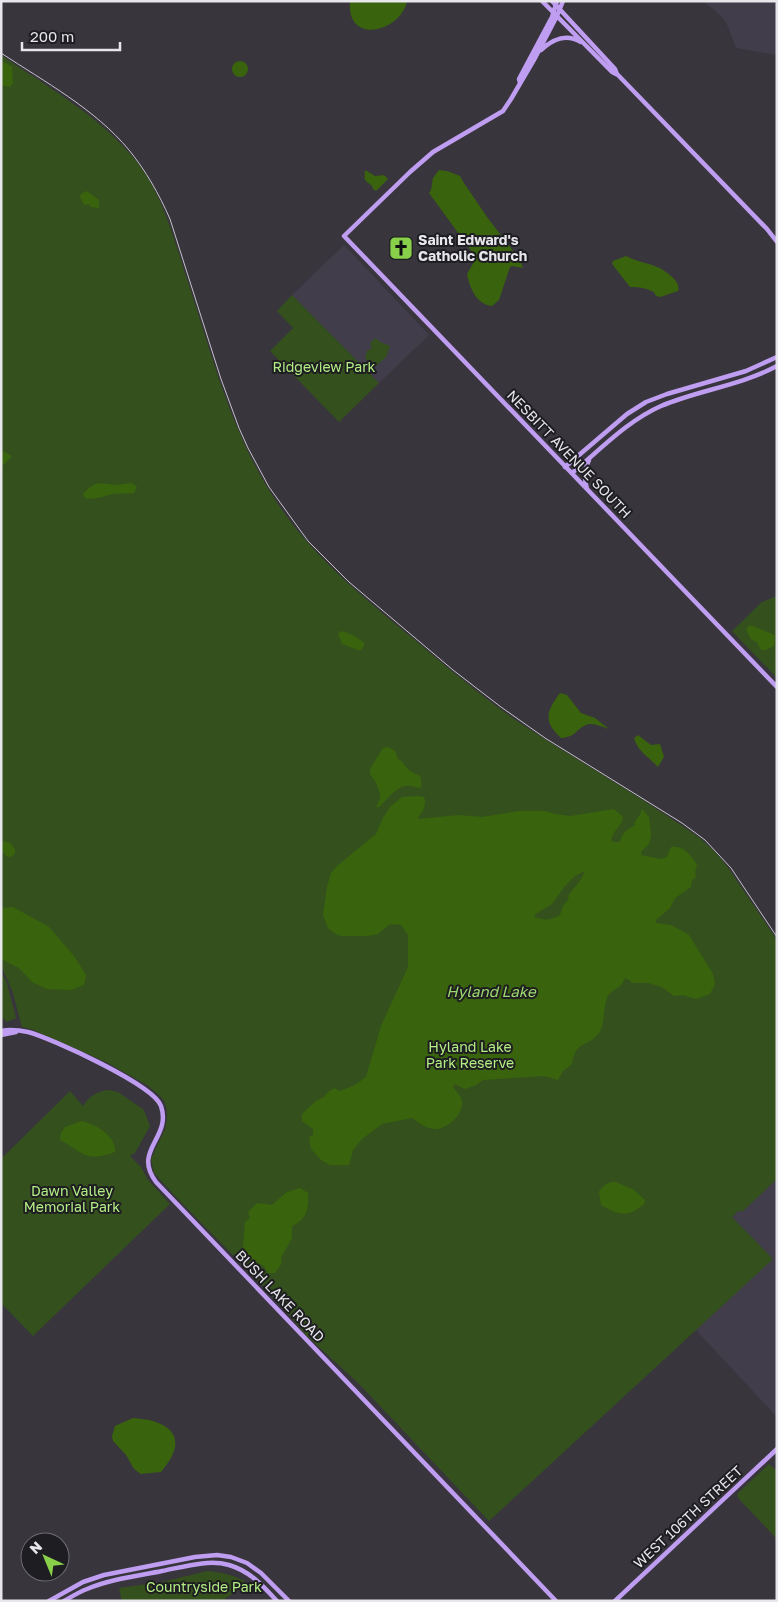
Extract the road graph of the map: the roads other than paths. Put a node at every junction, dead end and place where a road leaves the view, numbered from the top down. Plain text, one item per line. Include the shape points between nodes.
1 (542, 1) edge
2 (552, 1) edge
3 (563, 1) edge
4 (558, 6) edge
5 (555, 15) junction
6 (587, 46) junction
7 (536, 51) junction
8 (618, 75) junction
9 (767, 229) junction
10 (777, 235) edge
11 (777, 242) edge
12 (777, 357) edge
13 (777, 366) edge
14 (589, 459) junction
15 (566, 467) junction
16 (572, 473) junction
17 (588, 490) junction
18 (777, 687) edge
19 (1, 1033) edge
20 (777, 1449) edge
21 (48, 1601) edge
22 (64, 1601) edge
23 (277, 1601) edge
24 (288, 1601) edge
25 (556, 1601) edge
26 (615, 1601) edge

1 - 5 street
2 - 4 street
3 - 4 street
4 - 5 street
4 - 8 street
5 - 6 street
5 - 7 street
6 - 7 street via 578,40 559,38
6 - 8 street
7 - 15 street, NESBITT AVENUE SOUTH via 503,111 433,152 344,236
8 - 9 street
9 - 10 street
9 - 11 street
12 - 15 street via 746,371 646,402 627,414
13 - 14 street via 758,376 648,412
14 - 16 street
14 - 17 street via 584,471
15 - 16 street, NESBITT AVENUE SOUTH
16 - 17 street, NESBITT AVENUE SOUTH
17 - 18 street, NESBITT AVENUE SOUTH
19 - 25 street, BUSH LAKE ROAD via 14,1030 38,1036 108,1067 158,1100 162,1126 149,1153 148,1164 156,1182
20 - 26 street, WEST 106TH STREET
21 - 24 street via 104,1574 220,1555 238,1559 255,1568
22 - 23 street via 107,1582 215,1563 228,1564 246,1572

